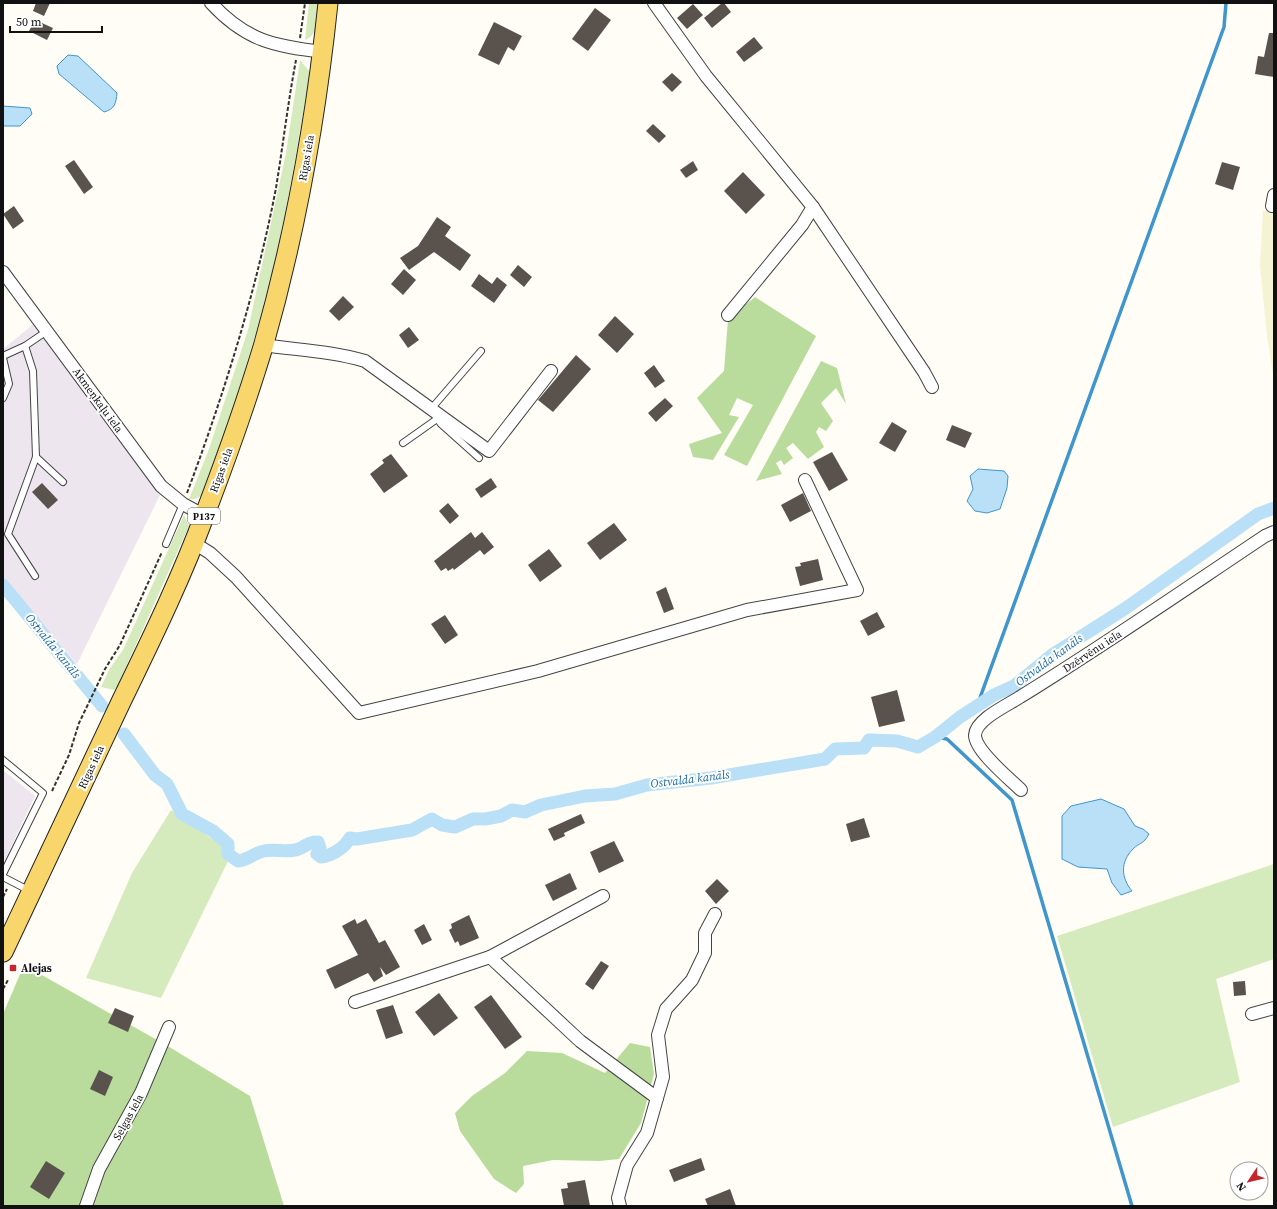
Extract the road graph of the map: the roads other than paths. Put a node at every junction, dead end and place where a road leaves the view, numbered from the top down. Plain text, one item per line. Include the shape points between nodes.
1 (212, 3) edge
2 (328, 3) edge
3 (654, 3) edge
4 (323, 52) junction
5 (1274, 195) edge
6 (813, 206) junction
7 (1274, 206) edge
8 (3, 272) edge
9 (728, 315) dead end
10 (47, 331) junction
11 (263, 345) junction
12 (25, 346) junction
13 (481, 351) dead end
14 (3, 357) edge
15 (551, 372) dead end
16 (932, 388) dead end
17 (3, 398) edge
18 (434, 414) junction
19 (403, 443) dead end
20 (36, 456) junction
21 (479, 458) dead end
22 (805, 480) dead end
23 (63, 482) dead end
24 (183, 504) junction
25 (204, 516) junction
26 (1274, 532) edge
27 (194, 543) junction
28 (166, 544) road end
29 (35, 576) dead end
30 (3, 760) edge
31 (1021, 790) dead end
32 (3, 875) edge
33 (32, 891) junction
34 (603, 896) dead end
35 (715, 914) dead end
36 (3, 952) edge
37 (490, 957) junction
38 (355, 1002) dead end
39 (1274, 1008) edge
40 (1252, 1014) dead end
41 (169, 1027) dead end
42 (657, 1098) junction
43 (86, 1206) edge
44 (620, 1206) edge

1 - 4 street via 240,30 262,40
2 - 4 main road, Rīgas iela / P137
3 - 6 street via 706,76
4 - 11 main road, Rīgas iela / P137 via 304,173
5 - 7 street
6 - 9 street via 802,225
6 - 16 street via 924,372
8 - 10 street, Akmeņkaļu iela
10 - 12 lane
10 - 24 street, Akmeņkaļu iela via 161,486
11 - 18 street via 342,354 365,361
11 - 25 main road, Rīgas iela / P137 via 250,390
12 - 14 lane
12 - 20 lane via 34,371
13 - 18 lane
14 - 17 lane via 9,384
15 - 18 street via 489,451
18 - 19 lane
18 - 21 lane
20 - 23 lane
20 - 29 lane via 8,534
22 - 27 street via 857,590 747,610 538,671 359,713 236,577 210,553
24 - 25 street, Akmeņkaļu iela
24 - 28 lane
25 - 27 main road, Rīgas iela / P137
26 - 31 street, Dzērvēnu iela via 988,717 977,728 975,736 980,747
27 - 33 main road, Rīgas iela / P137
30 - 32 lane via 42,793
32 - 33 lane
33 - 36 main road, Rīgas iela / P137
34 - 37 street
35 - 42 street via 705,933 705,953 692,980 666,1009 658,1035 663,1078
37 - 38 street
37 - 42 street via 580,1041
39 - 40 street
41 - 43 street, Selgas iela via 141,1093 99,1169
42 - 44 street via 647,1132 628,1165 618,1198

